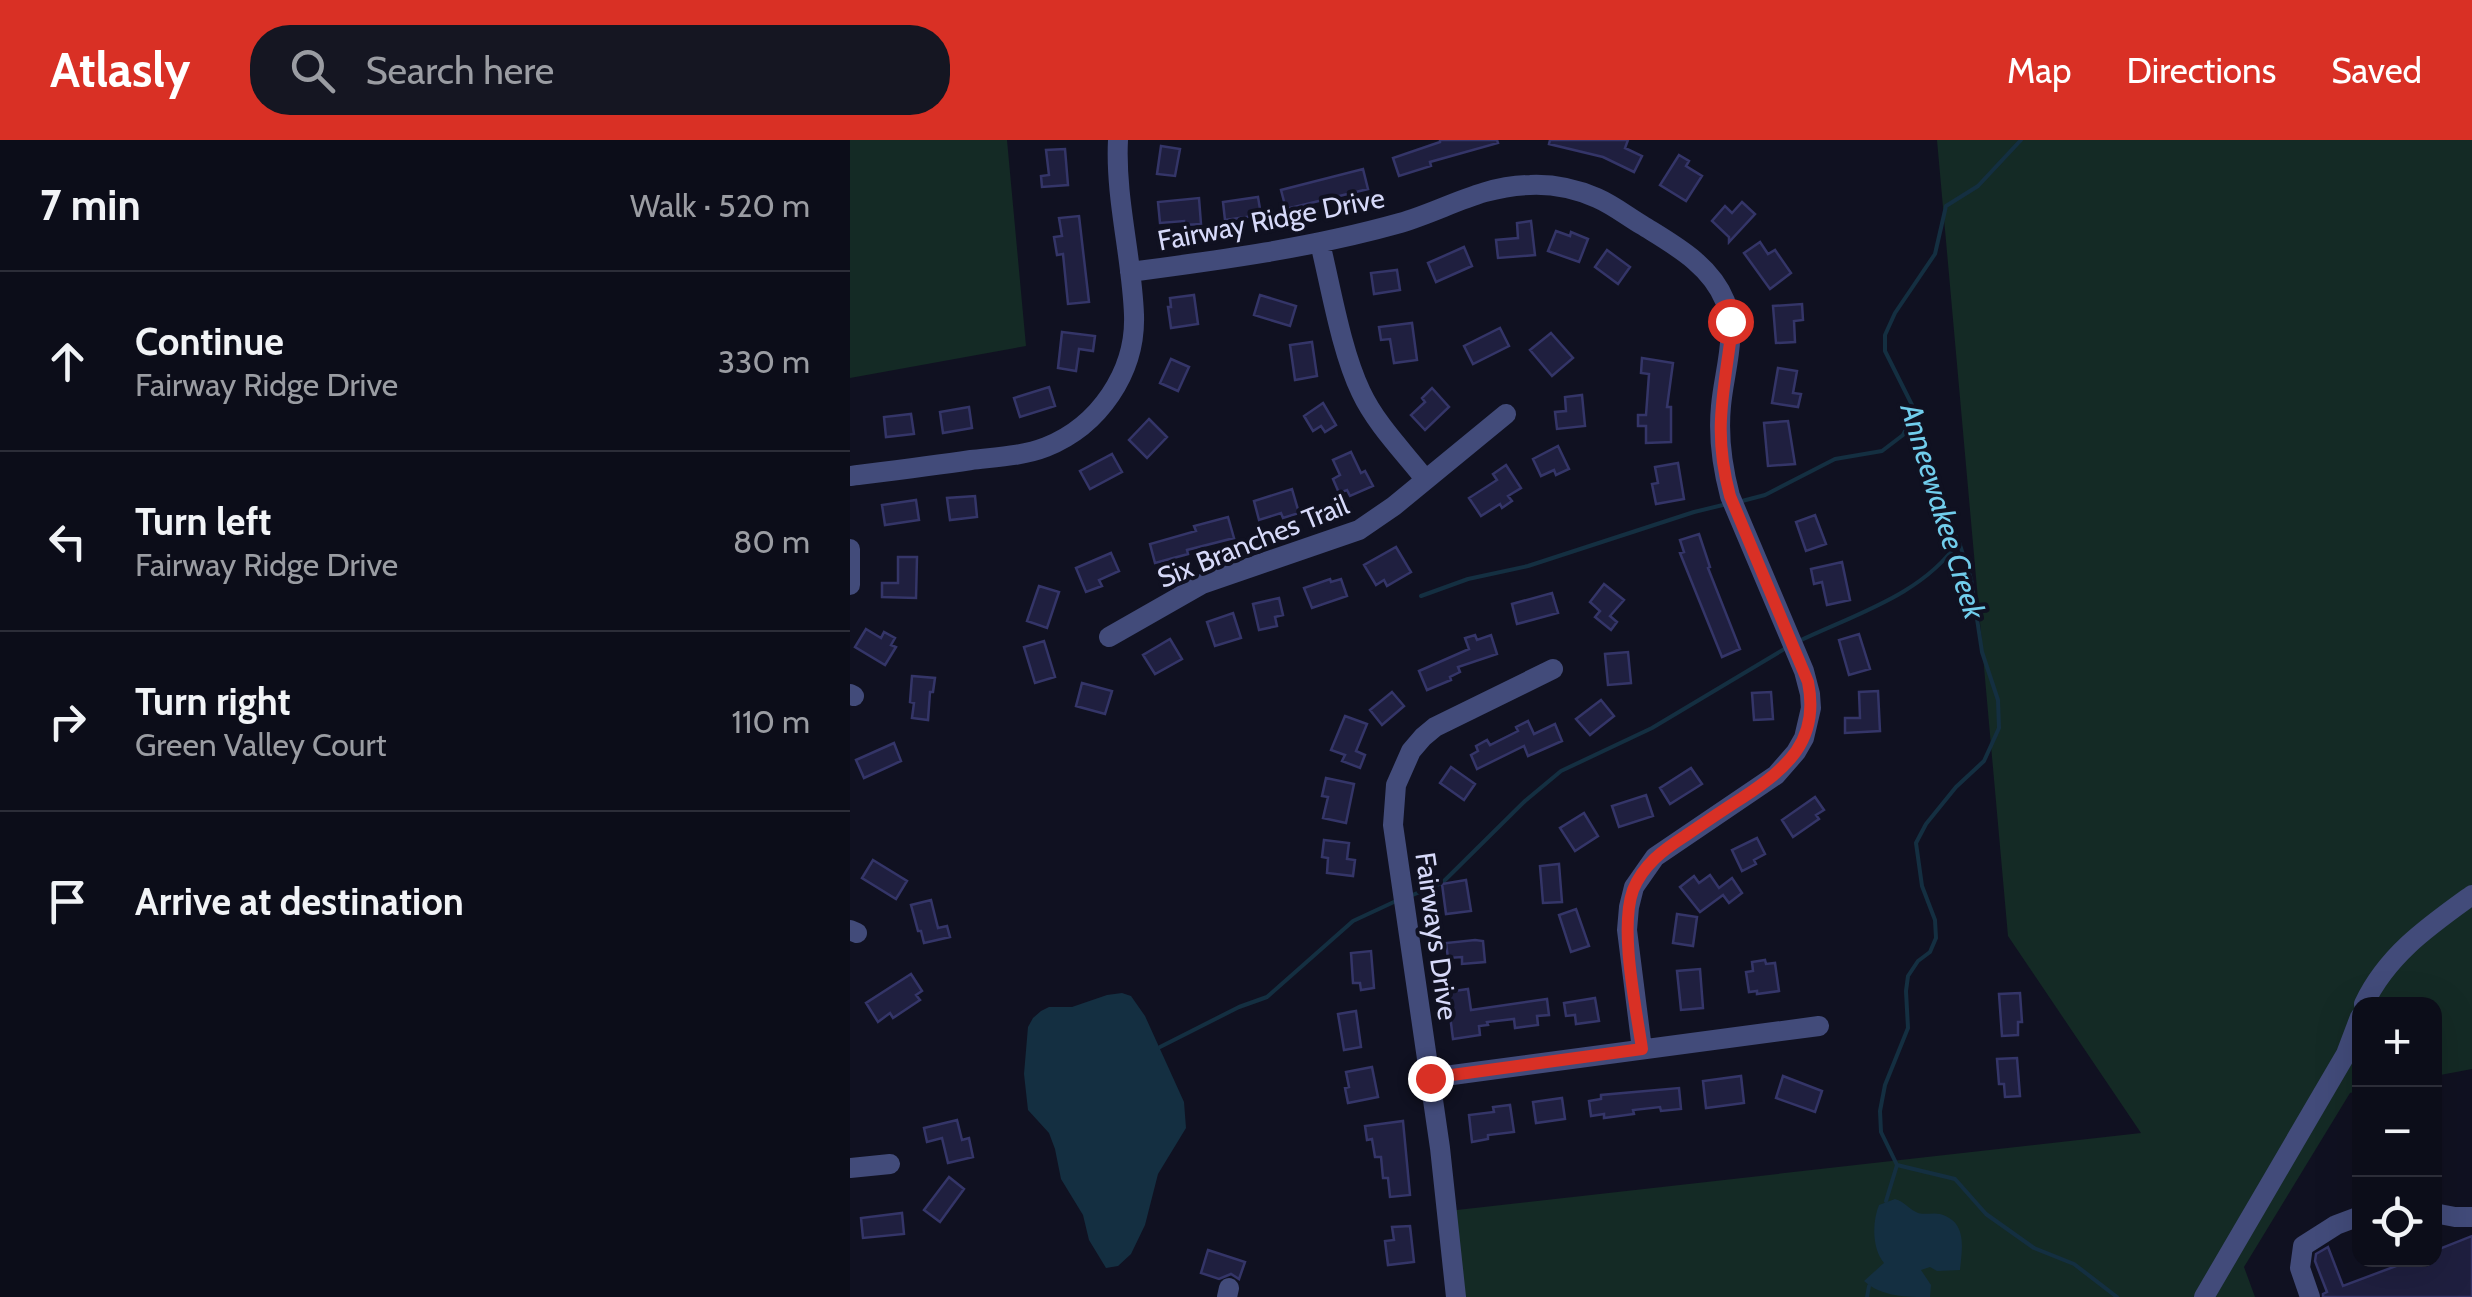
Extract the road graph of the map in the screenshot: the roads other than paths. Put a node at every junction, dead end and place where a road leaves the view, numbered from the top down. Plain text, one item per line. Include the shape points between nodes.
1 (1118, 140) edge
2 (1320, 243) junction
3 (1130, 272) junction
4 (1506, 414) dead end
5 (850, 476) edge
6 (1425, 479) junction
7 (850, 549) edge
8 (850, 585) edge
9 (1109, 637) dead end
10 (1554, 669) dead end
11 (2472, 895) edge
12 (2368, 997) edge
13 (1820, 1026) dead end
14 (2352, 1038) edge
15 (1642, 1049) junction
16 (1430, 1078) junction
17 (890, 1164) dead end
18 (850, 1168) edge
19 (2442, 1215) edge
20 (2472, 1216) edge
21 (2352, 1219) edge
22 (1456, 1297) edge
23 (2204, 1297) edge
24 (2310, 1297) edge

1 - 3 street
2 - 3 street, Fairway Ridge Drive
2 - 6 street via 1361,392
2 - 15 street, Fairway Ridge Drive via 1497,188 1553,186 1597,198 1682,250 1722,295 1731,335 1719,430 1725,478 1804,671 1811,708 1804,738 1787,765 1655,857 1634,887 1627,930
3 - 5 street via 1134,318 1127,362 1108,400 1078,428 1032,452
4 - 6 street, Six Branches Trail
6 - 9 street, Six Branches Trail via 1359,530 1202,584
7 - 8 street
10 - 16 street, Fairways Drive via 1436,727 1411,751 1396,785 1393,826
11 - 12 street via 2418,935
13 - 15 street
14 - 23 street
15 - 16 street
16 - 22 street, Fairways Drive
17 - 18 street
19 - 20 street
21 - 24 street via 2303,1246 2300,1268

